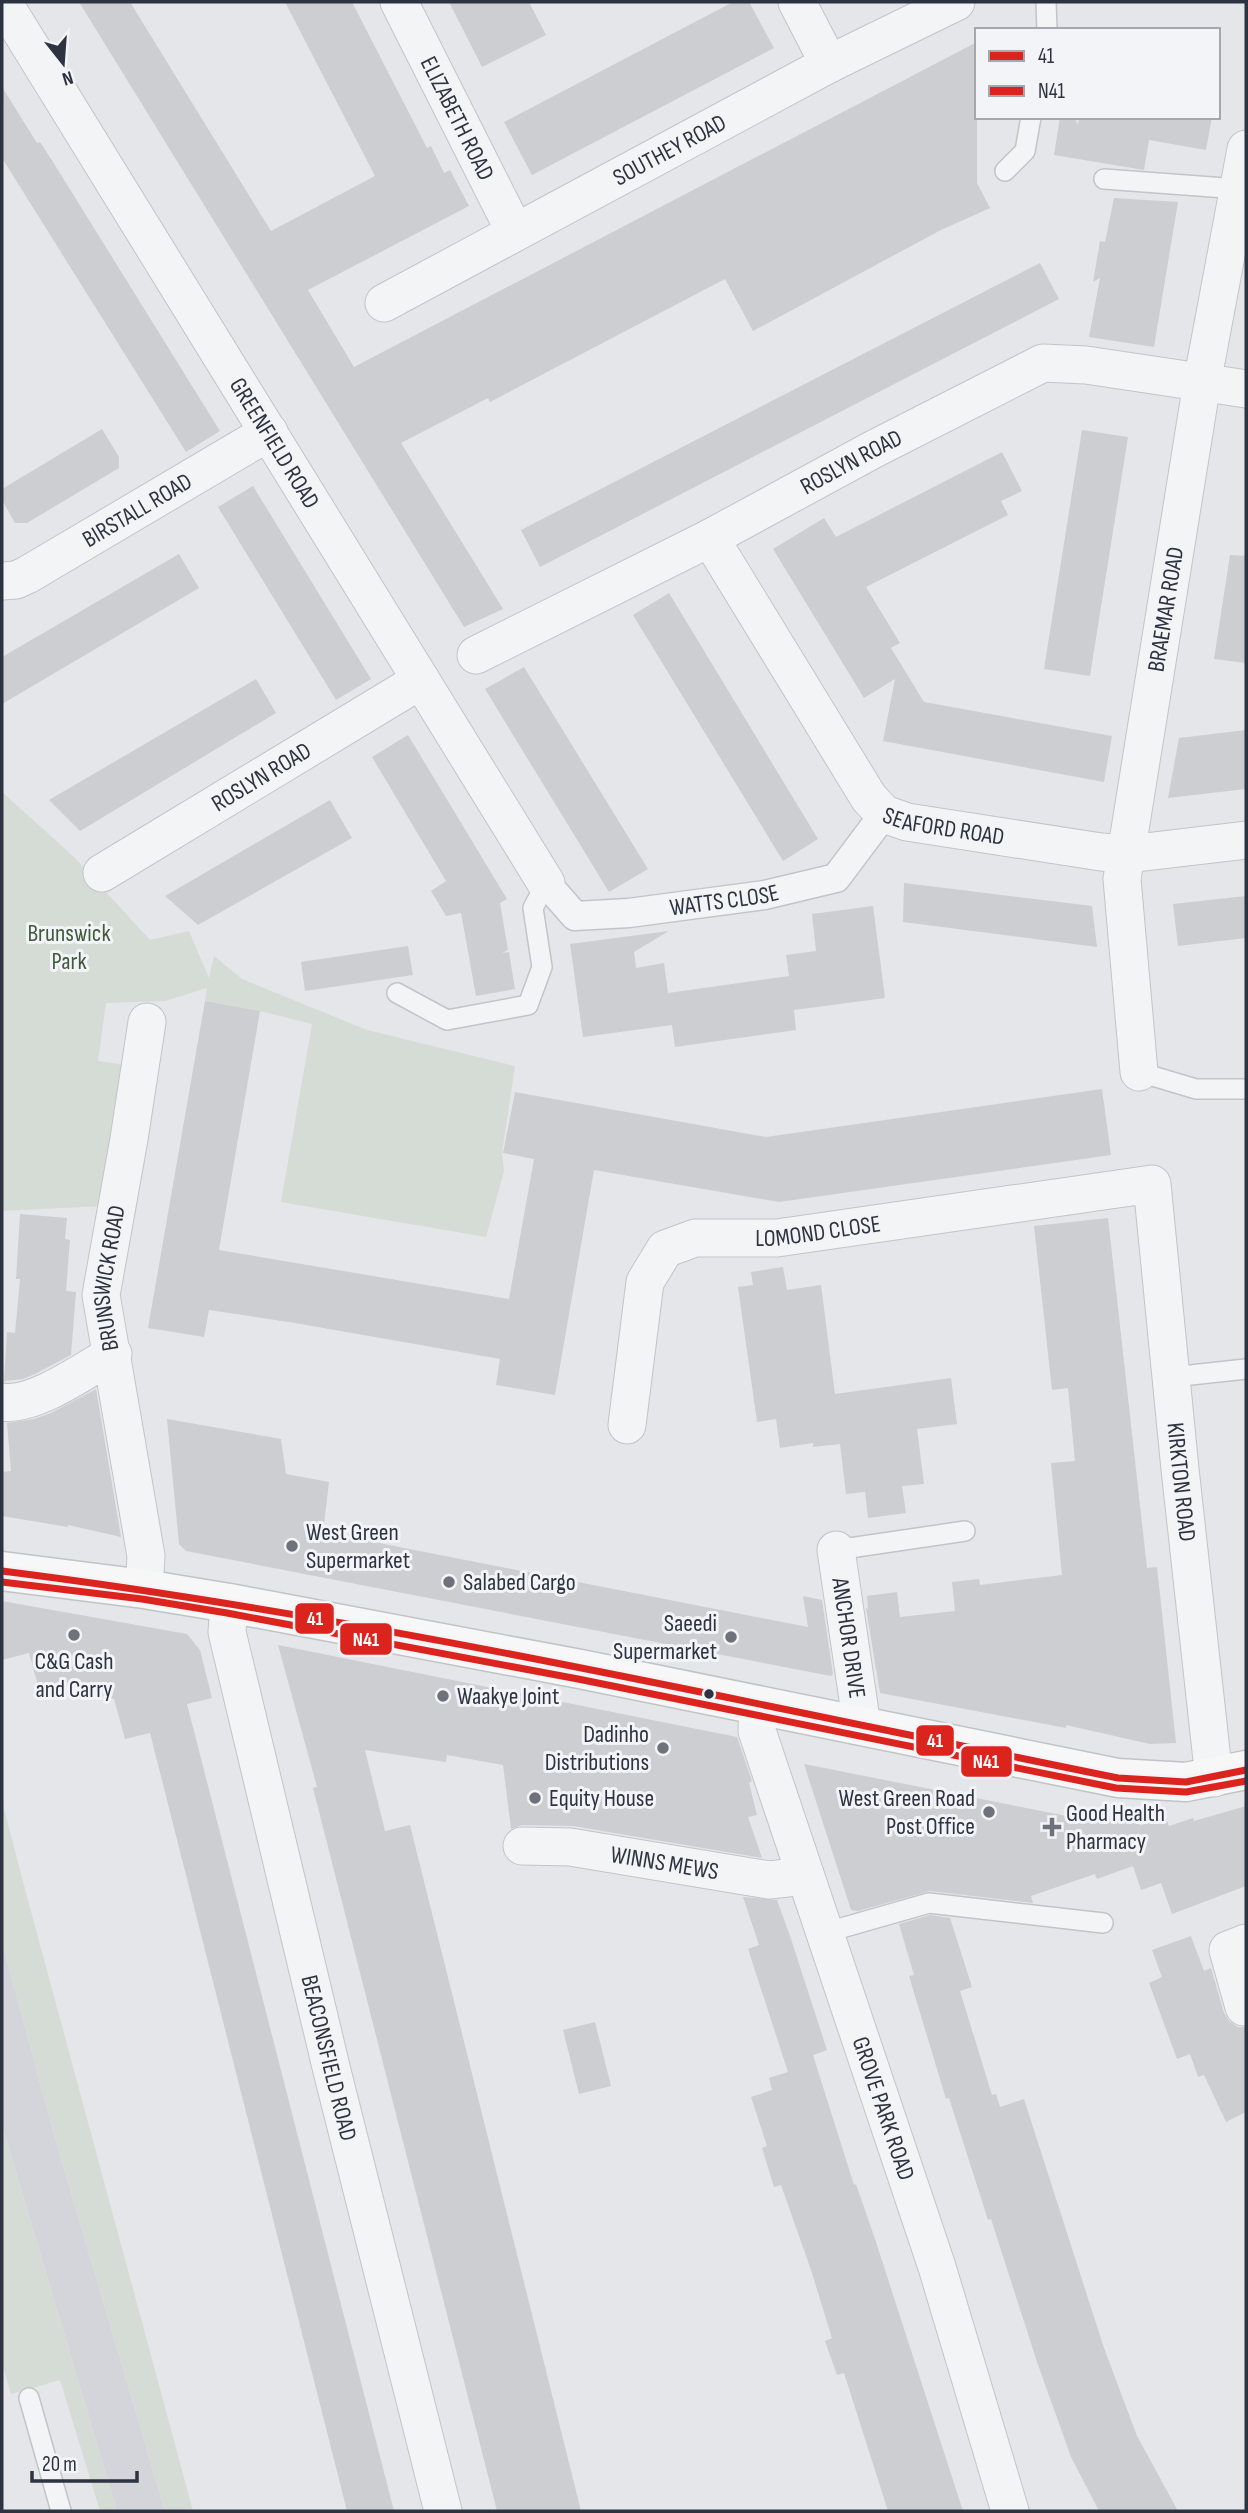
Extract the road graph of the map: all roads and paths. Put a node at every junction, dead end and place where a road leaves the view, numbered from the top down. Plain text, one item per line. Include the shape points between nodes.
1 (3, 2) edge
2 (398, 2) edge
3 (797, 2) edge
4 (956, 2) edge
5 (1046, 2) edge
6 (1047, 28) edge
7 (829, 64) junction
8 (1031, 119) edge
9 (1246, 149) edge
10 (1005, 171) dead end
11 (1104, 179) dead end
12 (1239, 189) junction
13 (515, 232) junction
14 (384, 303) dead end
15 (1202, 383) junction
16 (1246, 389) edge
17 (269, 432) junction
18 (710, 538) junction
19 (2, 581) edge
20 (476, 654) dead end
21 (421, 680) junction
22 (884, 814) junction
23 (1246, 840) edge
24 (1128, 853) junction
25 (102, 873) dead end
26 (547, 883) junction
27 (397, 993) dead end
28 (134, 1041) dead end
29 (1139, 1072) joint
30 (1246, 1089) edge
31 (1152, 1184) joint
32 (113, 1354) junction
33 (1246, 1369) edge
34 (1172, 1377) junction
35 (2, 1402) edge
36 (628, 1425) dead end
37 (965, 1531) dead end
38 (836, 1550) joint
39 (2, 1571) edge
40 (144, 1589) junction
41 (229, 1603) junction
42 (758, 1705) junction
43 (862, 1726) junction
44 (1230, 1774) edge
45 (522, 1846) dead end
46 (805, 1876) junction
47 (1103, 1923) dead end
48 (824, 1933) junction
49 (1246, 1943) edge
50 (1244, 2007) dead end
51 (29, 2398) dead end
52 (61, 2511) edge
53 (443, 2511) edge
54 (1010, 2511) edge

1 - 17 street, GREENFIELD ROAD
2 - 13 street, ELIZABETH ROAD
3 - 7 street
4 - 7 street, SOUTHEY ROAD
5 - 6 lane
7 - 13 street, SOUTHEY ROAD
8 - 10 lane via 1025,151
9 - 12 street, BRAEMAR ROAD
11 - 12 lane
12 - 15 street, BRAEMAR ROAD
13 - 14 street, SOUTHEY ROAD
15 - 16 street, ROSLYN ROAD
15 - 18 street, ROSLYN ROAD via 1043,363
15 - 24 street, BRAEMAR ROAD
17 - 19 street, BIRSTALL ROAD via 27,575
17 - 21 street, GREENFIELD ROAD
18 - 20 street, ROSLYN ROAD
18 - 22 street, SEAFORD ROAD
21 - 25 street, ROSLYN ROAD
21 - 26 street, GREENFIELD ROAD
22 - 24 street, SEAFORD ROAD via 920,824
22 - 26 street, WATTS CLOSE via 836,878 765,895 575,916
23 - 24 street, SEAFORD ROAD
24 - 29 street, BRAEMAR ROAD via 1122,879
26 - 27 lane via 533,908 542,967 528,1005 447,1020
28 - 32 street, BRUNSWICK ROAD via 129,1139 101,1295
29 - 30 lane via 1196,1090
31 - 34 street, KIRKTON ROAD
31 - 36 street, LOMOND CLOSE via 777,1238 695,1238 665,1249 645,1282
32 - 35 street via 47,1393
32 - 40 street, BRUNSWICK ROAD via 146,1556
33 - 34 lane
34 - 44 street, KIRKTON ROAD via 1181,1483
37 - 38 lane
38 - 43 street, ANCHOR DRIVE
39 - 40 main road
40 - 41 main road
41 - 42 main road
41 - 53 street, BEACONSFIELD ROAD via 227,1632
42 - 43 main road
42 - 46 street, GROVE PARK ROAD via 757,1731
43 - 44 main road via 1118,1778 1186,1783
45 - 46 street, WINNS MEWS via 570,1847 769,1880
46 - 48 street, GROVE PARK ROAD
47 - 48 lane via 929,1903
48 - 54 street, GROVE PARK ROAD via 937,2267
49 - 50 street via 1228,1951
51 - 52 lane

